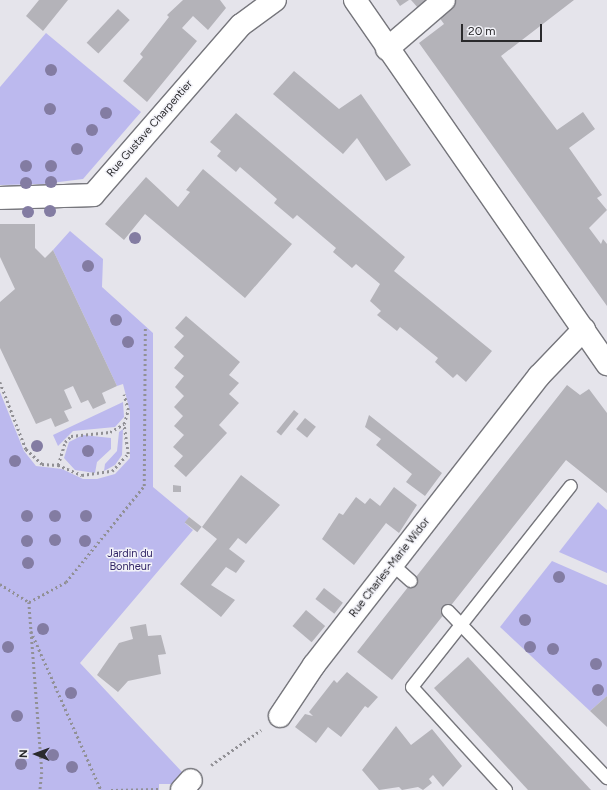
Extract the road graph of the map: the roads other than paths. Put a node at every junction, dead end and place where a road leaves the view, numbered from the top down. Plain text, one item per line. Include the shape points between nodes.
1 (275, 0) edge
2 (355, 0) edge
3 (444, 0) edge
4 (387, 49) junction
5 (0, 198) edge
6 (584, 329) junction
7 (607, 364) edge
8 (571, 486) dead end
9 (393, 565) junction
10 (410, 581) dead end
11 (448, 611) dead end
12 (464, 624) junction
13 (280, 716) road end
14 (607, 778) edge
15 (506, 790) edge

1 - 5 street, Rue Gustave Charpentier via 241,25 93,195
2 - 4 street
3 - 4 street
4 - 6 street
6 - 7 street
6 - 9 street, Rue Charles-Marie Widor via 539,376
8 - 12 lane
9 - 10 lane
9 - 13 street, Rue Charles-Marie Widor via 314,665
11 - 12 lane
12 - 14 lane
12 - 15 lane via 412,687

